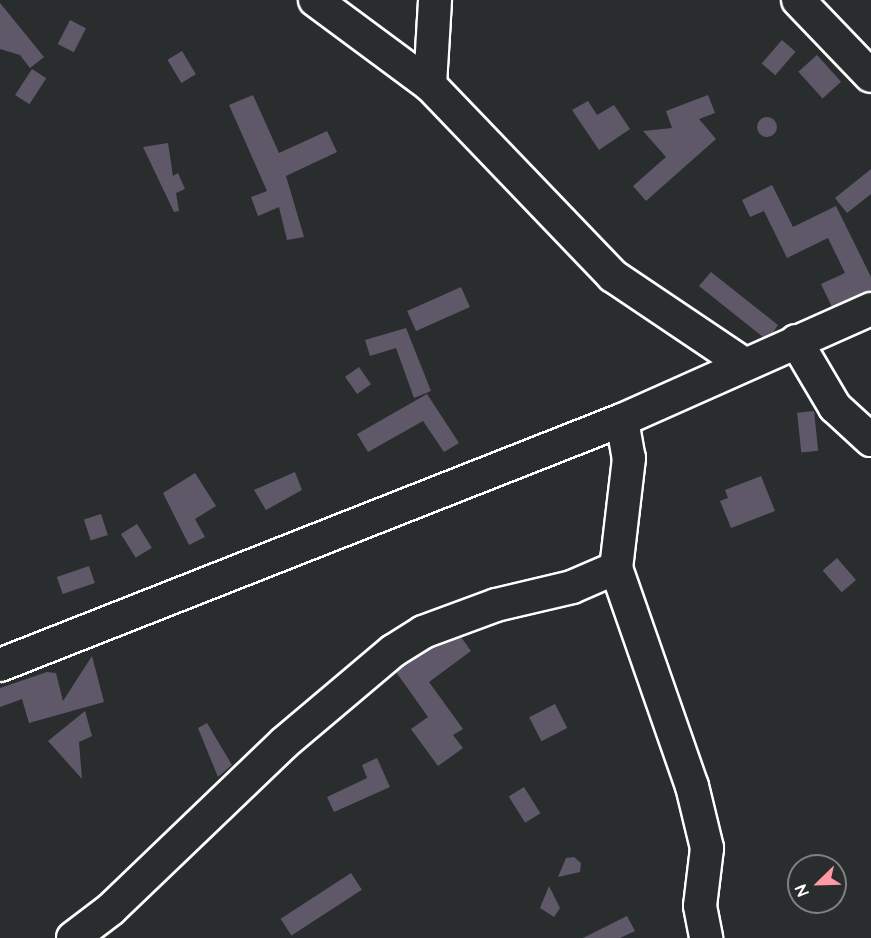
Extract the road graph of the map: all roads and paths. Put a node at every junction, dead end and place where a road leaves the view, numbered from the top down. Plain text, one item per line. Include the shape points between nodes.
1 (315, 0) edge
2 (435, 0) edge
3 (798, 0) edge
4 (871, 76) edge
5 (430, 85) junction
6 (871, 309) edge
7 (796, 341) junction
8 (744, 364) junction
9 (622, 420) junction
10 (871, 440) edge
11 (616, 568) junction
12 (0, 664) edge
13 (73, 938) edge
14 (706, 938) edge

1 - 5 street
2 - 5 street
3 - 4 street
5 - 8 street via 613,276
6 - 7 street
7 - 8 street
7 - 10 street via 835,407
8 - 9 street
9 - 11 street via 629,458
9 - 12 street
11 - 13 street via 572,587 496,605 423,632 393,651 284,743 111,909
11 - 14 street via 692,786 707,848 700,906

